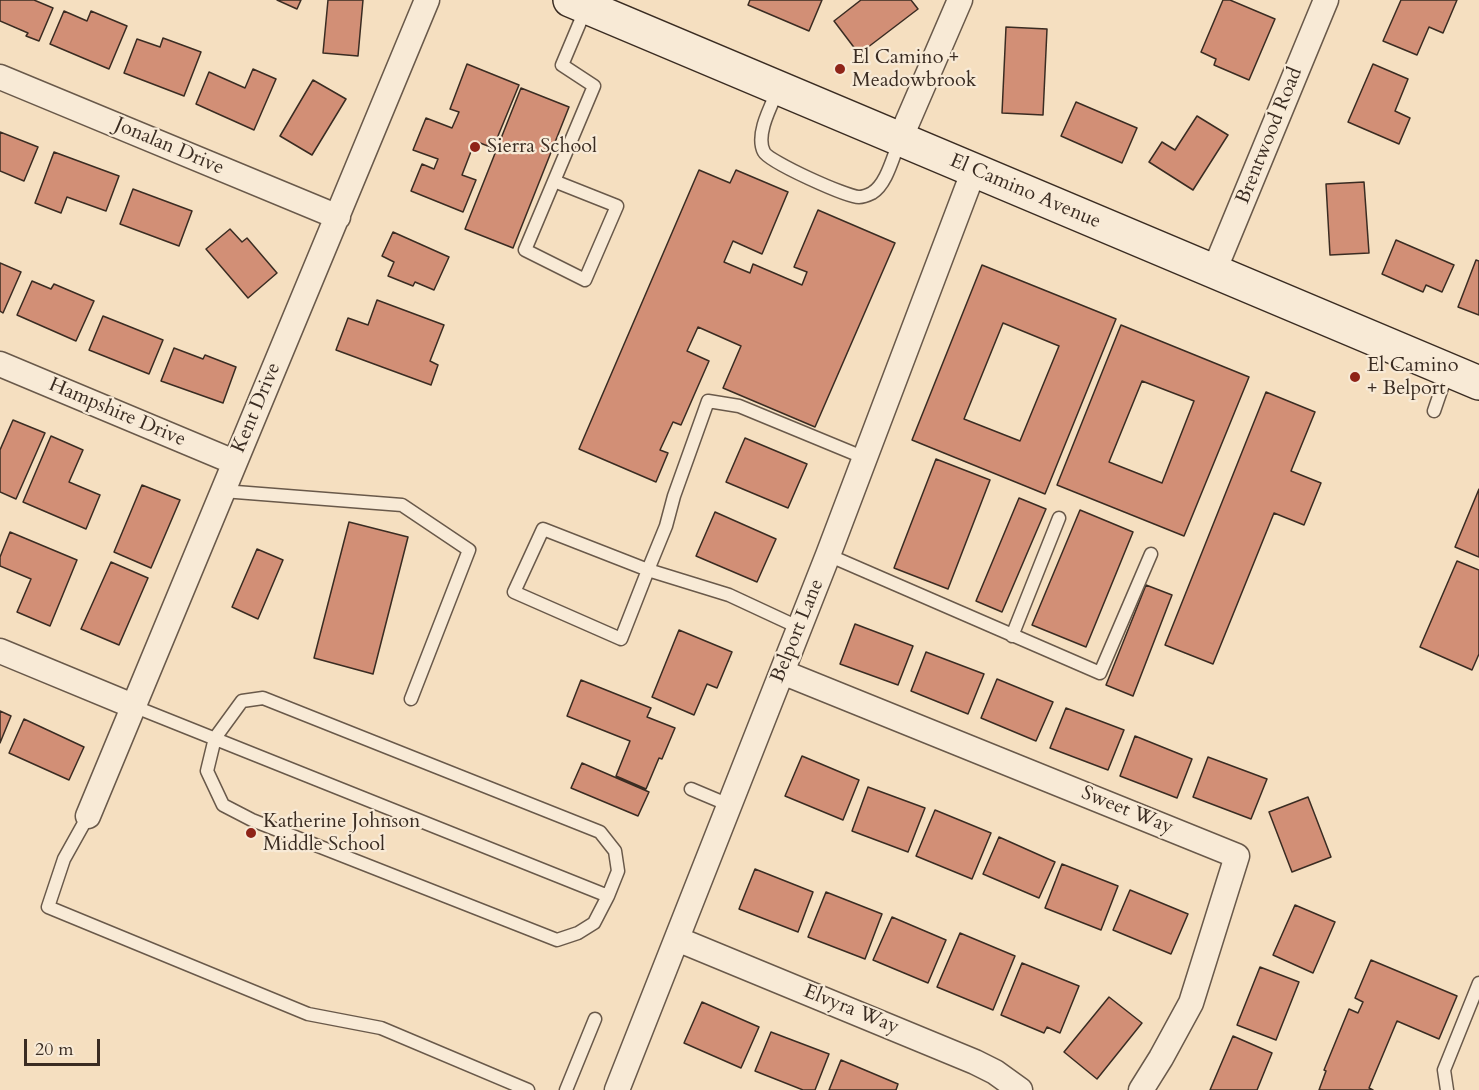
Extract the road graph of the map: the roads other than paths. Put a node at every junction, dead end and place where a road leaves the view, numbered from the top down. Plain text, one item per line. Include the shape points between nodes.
1 (427, 0) edge
2 (960, 0) edge
3 (1326, 0) edge
4 (582, 2) edge
5 (0, 77) edge
6 (778, 88) junction
7 (900, 139) junction
8 (974, 170) junction
9 (554, 181) junction
10 (338, 217) junction
11 (1214, 271) junction
12 (0, 364) edge
13 (1448, 370) junction
14 (1479, 383) edge
15 (1434, 411) dead end
16 (866, 458) junction
17 (234, 462) junction
18 (223, 491) junction
19 (1059, 518) dead end
20 (1151, 554) dead end
21 (828, 555) junction
22 (648, 570) junction
23 (800, 628) junction
24 (1012, 636) junction
25 (0, 651) edge
26 (782, 672) junction
27 (411, 699) dead end
28 (133, 706) junction
29 (215, 738) junction
30 (691, 789) dead end
31 (729, 805) junction
32 (88, 816) joint
33 (608, 896) junction
34 (677, 939) junction
35 (1479, 983) edge
36 (595, 1019) dead end
37 (528, 1090) edge
38 (566, 1090) edge
39 (617, 1090) edge
40 (1020, 1090) edge
41 (1141, 1090) edge
42 (1447, 1090) edge

1 - 10 street, Kent Drive
2 - 7 street
3 - 11 street, Brentwood Road
4 - 6 main road, El Camino Avenue
4 - 9 lane via 562,65 594,86
5 - 10 street, Jonalan Drive
6 - 7 main road, El Camino Avenue
6 - 7 lane via 765,120 761,140 764,153 825,185 858,198 874,192 884,180
7 - 8 main road, El Camino Avenue
8 - 11 main road, El Camino Avenue
8 - 16 street, Belport Lane
9 - 9 lane via 525,250 585,279 617,206
10 - 17 street, Kent Drive
11 - 13 main road, El Camino Avenue
12 - 17 street, Hampshire Drive
13 - 14 main road, El Camino Avenue
13 - 15 lane
16 - 21 street, Belport Lane
16 - 22 lane via 739,406 708,401
17 - 18 street, Kent Drive
18 - 27 lane via 402,505 469,550
18 - 28 street, Kent Drive
19 - 24 lane
20 - 24 lane via 1100,673
21 - 23 street, Belport Lane
21 - 24 lane
22 - 22 lane via 621,639 514,592 543,529
22 - 23 lane via 729,595
23 - 26 street, Belport Lane
25 - 28 street
26 - 31 street, Belport Lane
26 - 41 street, Sweet Way via 1237,856 1191,1004
28 - 29 lane
28 - 32 street, Kent Drive
29 - 33 lane
29 - 33 lane via 242,701 263,698 600,832 615,851 618,871
29 - 33 lane via 207,771 224,805 252,820 557,940 594,923
30 - 31 lane
31 - 34 street, Belport Lane
32 - 37 lane via 64,859 48,907 308,1014 381,1028
34 - 39 street, Belport Lane
34 - 40 street, Elvyra Way via 975,1062
35 - 42 lane via 1444,1070
36 - 38 lane

